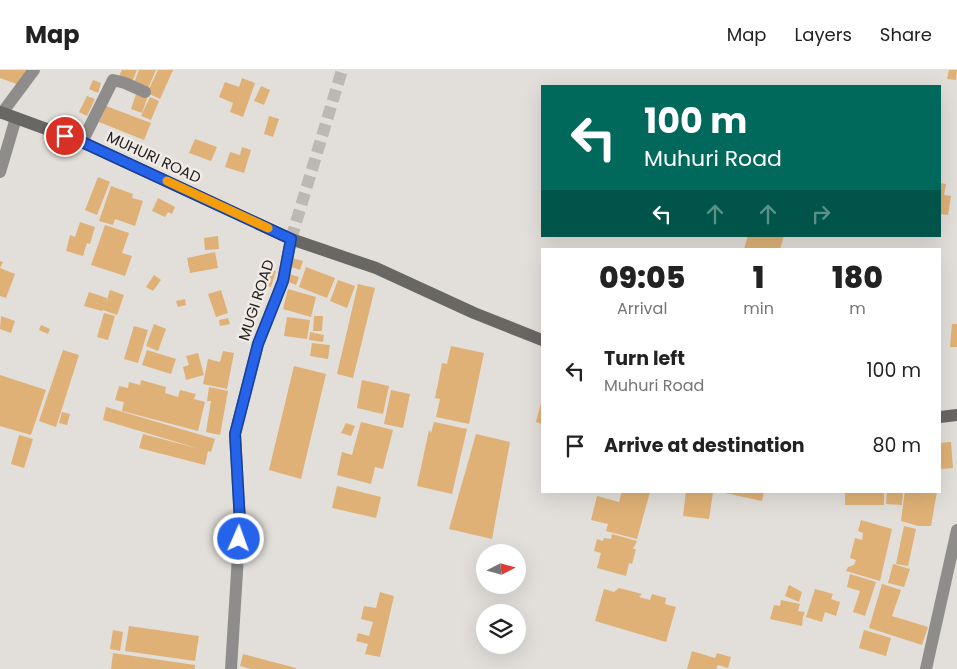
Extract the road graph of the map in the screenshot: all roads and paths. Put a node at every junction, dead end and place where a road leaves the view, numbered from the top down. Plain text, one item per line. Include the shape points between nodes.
1 (34, 70) edge
2 (144, 92) dead end
3 (1, 112) edge
4 (16, 118) junction
5 (82, 142) junction
6 (0, 172) edge
7 (291, 239) junction
8 (541, 340) edge
9 (957, 415) edge
10 (941, 417) edge
11 (957, 530) edge
12 (231, 669) edge
13 (926, 669) edge

1 - 3 street
2 - 5 street via 113,80
3 - 4 main road, MUHURI ROAD
4 - 5 main road, MUHURI ROAD
4 - 6 street
5 - 7 main road, MUHURI ROAD
7 - 8 main road, MUHURI ROAD via 376,268
7 - 12 street, MUGI ROAD via 283,281 258,344 235,434 240,522
9 - 10 main road
11 - 13 street

